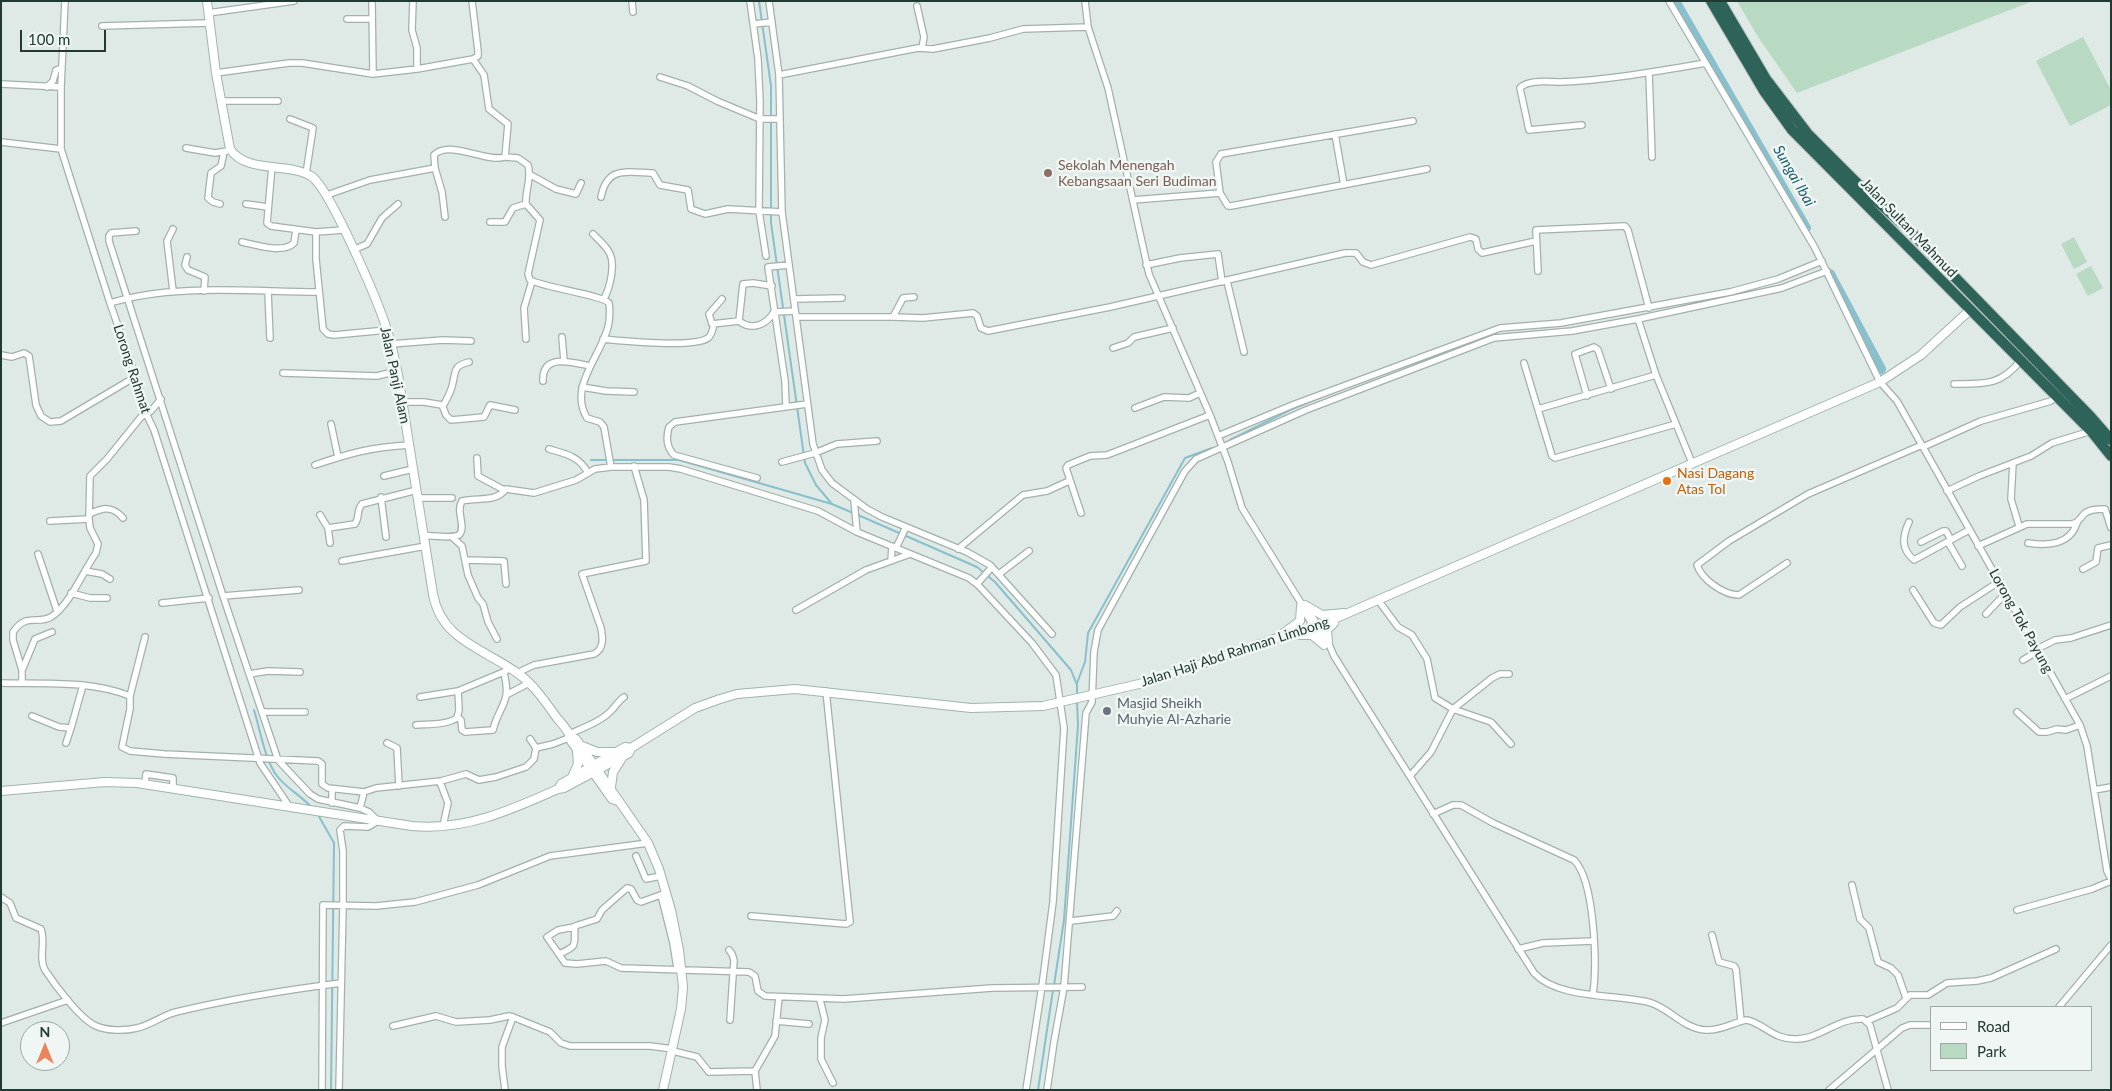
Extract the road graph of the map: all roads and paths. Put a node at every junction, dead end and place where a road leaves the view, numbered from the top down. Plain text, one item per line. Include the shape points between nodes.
1 (64, 1) edge
2 (207, 1) edge
3 (294, 1) edge
4 (372, 1) edge
5 (413, 1) edge
6 (472, 1) edge
7 (632, 1) edge
8 (750, 1) edge
9 (769, 1) edge
10 (1085, 1) edge
11 (1669, 1) edge
12 (1711, 1) edge
13 (1720, 1) edge
14 (917, 6) dead end
15 (633, 12) dead end
16 (208, 13) junction
17 (347, 18) dead end
18 (372, 18) junction
19 (770, 22) junction
20 (208, 24) junction
21 (755, 24) junction
22 (102, 26) dead end
23 (1088, 27) junction
24 (922, 48) junction
25 (473, 59) junction
26 (1706, 63) junction
27 (62, 68) junction
28 (417, 69) junction
29 (216, 73) junction
30 (1649, 73) junction
31 (373, 74) junction
32 (778, 75) junction
33 (660, 77) dead end
34 (1, 84) edge
35 (47, 87) junction
36 (61, 88) junction
37 (221, 101) junction
38 (278, 102) dead end
39 (290, 119) dead end
40 (762, 119) junction
41 (778, 119) junction
42 (1413, 121) dead end
43 (1582, 125) dead end
44 (1335, 134) junction
45 (1, 142) edge
46 (186, 148) dead end
47 (61, 149) junction
48 (227, 151) junction
49 (505, 157) junction
50 (1652, 157) dead end
51 (272, 166) junction
52 (435, 168) junction
53 (1427, 169) dead end
54 (306, 174) junction
55 (529, 174) junction
56 (581, 183) dead end
57 (1344, 185) junction
58 (1220, 193) junction
59 (327, 195) junction
60 (602, 196) dead end
61 (1133, 200) junction
62 (220, 204) dead end
63 (246, 204) dead end
64 (398, 204) dead end
65 (526, 204) junction
66 (268, 207) junction
67 (762, 212) junction
68 (780, 212) junction
69 (445, 217) dead end
70 (490, 222) dead end
71 (1907, 228) junction
72 (173, 229) dead end
73 (296, 230) junction
74 (343, 230) junction
75 (136, 231) dead end
76 (316, 232) junction
77 (593, 234) dead end
78 (1898, 237) junction
79 (1536, 241) junction
80 (242, 242) dead end
81 (353, 250) junction
82 (766, 256) dead end
83 (187, 257) dead end
84 (1822, 262) junction
85 (787, 265) junction
86 (1146, 265) junction
87 (1826, 270) junction
88 (1538, 271) dead end
89 (532, 281) junction
90 (1225, 282) junction
91 (772, 286) junction
92 (173, 291) junction
93 (204, 291) junction
94 (268, 292) junction
95 (319, 292) junction
96 (1159, 296) junction
97 (914, 297) dead end
98 (126, 298) junction
99 (842, 298) dead end
100 (604, 299) junction
101 (722, 299) dead end
102 (794, 299) junction
103 (113, 302) junction
104 (1650, 308) junction
105 (1970, 310) junction
106 (776, 312) junction
107 (794, 313) junction
108 (893, 316) junction
109 (1638, 320) junction
110 (739, 321) junction
111 (714, 324) junction
112 (1173, 328) junction
113 (387, 330) junction
114 (562, 337) dead end
115 (270, 338) dead end
116 (526, 339) dead end
117 (603, 339) junction
118 (472, 341) dead end
119 (391, 344) junction
120 (1113, 348) dead end
121 (1244, 352) dead end
122 (1, 355) edge
123 (2021, 360) junction
124 (564, 361) junction
125 (469, 362) dead end
126 (1524, 363) dead end
127 (590, 366) junction
128 (397, 371) junction
129 (283, 373) dead end
130 (1656, 374) junction
131 (136, 376) junction
132 (542, 381) dead end
133 (1880, 382) junction
134 (1954, 384) dead end
135 (582, 387) junction
136 (1611, 389) junction
137 (634, 392) dead end
138 (1200, 392) junction
139 (1587, 396) junction
140 (2057, 396) junction
141 (160, 400) junction
142 (402, 402) junction
143 (804, 404) junction
144 (443, 406) junction
145 (788, 406) junction
146 (1135, 408) dead end
147 (1538, 409) junction
148 (515, 410) dead end
149 (146, 414) junction
150 (1210, 415) junction
151 (331, 424) dead end
152 (1676, 424) junction
153 (2091, 431) junction
154 (1218, 436) junction
155 (2111, 440) edge
156 (877, 441) dead end
157 (410, 445) junction
158 (1922, 446) junction
159 (1223, 447) junction
160 (549, 449) dead end
161 (812, 454) junction
162 (2111, 456) edge
163 (338, 457) junction
164 (477, 458) dead end
165 (611, 462) junction
166 (782, 462) dead end
167 (1692, 463) junction
168 (2013, 463) junction
169 (315, 465) dead end
170 (634, 466) junction
171 (698, 468) junction
172 (413, 469) junction
173 (588, 472) junction
174 (714, 472) junction
175 (384, 476) dead end
176 (757, 478) dead end
177 (737, 479) junction
178 (1069, 481) junction
179 (417, 490) junction
180 (504, 490) junction
181 (1947, 491) junction
182 (381, 498) junction
183 (418, 498) junction
184 (452, 498) dead end
185 (854, 502) junction
186 (2108, 509) edge
187 (1081, 513) dead end
188 (320, 515) dead end
189 (89, 517) junction
190 (122, 518) dead end
191 (50, 521) dead end
192 (1909, 522) dead end
193 (2078, 522) junction
194 (2019, 526) junction
195 (328, 528) junction
196 (2111, 528) edge
197 (905, 529) junction
198 (857, 530) junction
199 (1969, 530) junction
200 (424, 536) junction
201 (386, 537) dead end
202 (452, 537) junction
203 (1950, 541) junction
204 (1921, 542) dead end
205 (330, 543) dead end
206 (2028, 543) dead end
207 (2111, 544) edge
208 (426, 546) junction
209 (1978, 546) junction
210 (894, 547) junction
211 (958, 549) junction
212 (1029, 551) dead end
213 (38, 554) dead end
214 (911, 554) junction
215 (465, 560) junction
216 (342, 561) dead end
217 (891, 561) junction
218 (1787, 563) dead end
219 (1962, 566) dead end
220 (991, 568) junction
221 (2083, 569) dead end
222 (84, 571) junction
223 (999, 574) junction
224 (110, 579) dead end
225 (2000, 581) junction
226 (979, 582) junction
227 (506, 584) dead end
228 (299, 590) dead end
229 (1913, 590) dead end
230 (71, 593) junction
231 (2006, 593) junction
232 (223, 596) junction
233 (107, 598) dead end
234 (209, 598) junction
235 (1378, 600) junction
236 (162, 603) dead end
237 (1303, 605) junction
238 (796, 610) dead end
239 (57, 611) junction
240 (1344, 614) junction
241 (1986, 614) dead end
242 (1314, 625) junction
243 (2111, 625) edge
244 (52, 632) dead end
245 (1052, 634) dead end
246 (1282, 636) junction
247 (145, 637) dead end
248 (497, 639) dead end
249 (1327, 645) junction
250 (2037, 650) junction
251 (2023, 660) dead end
252 (22, 670) junction
253 (506, 670) junction
254 (300, 672) dead end
255 (517, 672) junction
256 (249, 674) junction
257 (1509, 674) dead end
258 (2111, 676) edge
259 (1, 683) edge
260 (22, 683) junction
261 (529, 683) junction
262 (83, 685) junction
263 (458, 691) junction
264 (826, 691) junction
265 (508, 694) junction
266 (130, 696) junction
267 (420, 697) dead end
268 (624, 697) dead end
269 (1089, 697) junction
270 (2065, 699) junction
271 (1066, 702) junction
272 (1453, 710) junction
273 (262, 712) junction
274 (305, 712) dead end
275 (2017, 712) dead end
276 (32, 716) dead end
277 (457, 717) junction
278 (416, 725) dead end
279 (2080, 725) junction
280 (72, 728) junction
281 (570, 735) junction
282 (530, 739) dead end
283 (66, 743) dead end
284 (387, 743) dead end
285 (1511, 744) dead end
286 (579, 747) junction
287 (536, 748) junction
288 (620, 754) junction
289 (260, 759) junction
290 (277, 760) junction
291 (594, 768) junction
292 (1410, 776) junction
293 (573, 780) junction
294 (440, 782) junction
295 (399, 786) junction
296 (607, 786) junction
297 (2111, 787) edge
298 (332, 789) junction
299 (2094, 790) junction
300 (1, 791) edge
301 (364, 792) junction
302 (332, 803) junction
303 (289, 806) junction
304 (360, 808) junction
305 (1433, 814) junction
306 (378, 821) junction
307 (443, 826) junction
308 (648, 843) junction
309 (636, 856) dead end
310 (661, 876) junction
311 (2111, 880) edge
312 (1852, 885) dead end
313 (664, 894) junction
314 (1, 897) edge
315 (343, 906) junction
316 (2017, 910) dead end
317 (1117, 911) dead end
318 (751, 916) dead end
319 (1070, 921) junction
320 (574, 927) junction
321 (1712, 935) dead end
322 (1593, 941) junction
323 (2111, 945) edge
324 (1518, 949) junction
325 (2056, 949) dead end
326 (729, 950) dead end
327 (559, 954) junction
328 (679, 968) junction
329 (733, 971) junction
330 (341, 983) junction
331 (321, 986) junction
332 (1043, 986) junction
333 (1063, 987) junction
334 (1082, 987) dead end
335 (1593, 994) junction
336 (779, 997) junction
337 (1906, 998) junction
338 (68, 1000) junction
339 (820, 1000) junction
340 (2060, 1006) edge
341 (513, 1017) junction
342 (730, 1020) dead end
343 (776, 1021) junction
344 (1742, 1021) junction
345 (1867, 1021) junction
346 (1, 1023) edge
347 (808, 1024) dead end
348 (1930, 1025) edge
349 (393, 1026) dead end
350 (673, 1050) junction
351 (1876, 1050) junction
352 (755, 1071) junction
353 (834, 1083) dead end
354 (1047, 1089) edge
355 (322, 1090) edge
356 (339, 1090) edge
357 (505, 1090) edge
358 (663, 1090) edge
359 (757, 1090) edge
360 (1026, 1090) edge
361 (1829, 1090) edge
362 (1888, 1090) edge

1 - 27 street, Lorong Rahmat
2 - 16 street
3 - 16 street
4 - 18 street
5 - 28 street via 412,30 417,48
6 - 25 street via 478,51 478,56
7 - 15 street
8 - 21 street
9 - 19 street
10 - 23 street
11 - 26 street, Lorong Tok Payung
12 - 78 highway, Jalan Sultan Mahmud via 1786,122
13 - 71 highway, Jalan Sultan Mahmud via 1766,79 1800,124 1860,186
14 - 24 street via 924,37
16 - 20 street
17 - 18 street
18 - 31 street
19 - 21 street
19 - 32 street
20 - 22 street
20 - 29 street
21 - 40 street
23 - 24 street via 1023,29 934,49
23 - 61 street via 1109,93
24 - 32 street
25 - 28 street
25 - 49 street via 484,76 490,109 508,124
26 - 30 street
26 - 84 street, Lorong Tok Payung
27 - 35 street via 56,70
27 - 36 street, Lorong Rahmat
28 - 31 street
29 - 31 street via 289,62
29 - 37 street
30 - 43 street via 1538,82 1524,84 1520,88 1528,130
30 - 50 street
32 - 41 street
33 - 40 street
34 - 35 street
35 - 36 street
36 - 47 street, Lorong Rahmat
37 - 38 street
37 - 48 street
39 - 54 street via 314,128
40 - 41 street
40 - 67 street
41 - 68 street
42 - 44 street
44 - 57 street
44 - 58 street via 1221,154 1216,162
45 - 47 street
46 - 48 street via 200,152
47 - 103 street, Lorong Rahmat
48 - 51 street, Jalan Panji Alam via 241,160
48 - 62 street via 221,166 211,174 208,198
49 - 52 street via 496,159 468,151 438,151 434,154
49 - 55 street via 518,158 526,163
51 - 54 street, Jalan Panji Alam
51 - 66 street
52 - 59 street via 370,180
52 - 69 street
53 - 57 street
54 - 59 street, Jalan Panji Alam via 317,180
55 - 56 street via 575,194
55 - 65 street
57 - 58 street via 1231,206
58 - 61 street
59 - 74 street, Jalan Panji Alam
60 - 67 street via 605,185 615,174 651,173 660,186 688,190 691,209 698,212 708,214 728,209
61 - 86 street
63 - 66 street
64 - 81 street via 382,218 367,244
65 - 70 street via 513,208 505,222
65 - 89 street via 540,220 528,274
66 - 73 street via 267,225
67 - 68 street
67 - 82 street
68 - 85 street
71 - 78 highway
71 - 155 highway, Jalan Sultan Mahmud
72 - 92 street via 167,244
73 - 76 street
73 - 80 street via 294,243 287,247 271,248
74 - 76 street
74 - 81 street, Jalan Panji Alam
75 - 98 street via 112,233 108,238
76 - 95 street
77 - 100 street via 611,256 611,276
78 - 105 highway, Jalan Sultan Mahmud
79 - 88 street
79 - 90 street via 1482,253 1476,239 1470,237 1371,265 1363,262 1356,253 1345,253
79 - 104 street via 1535,232 1539,229 1627,227
81 - 113 street, Jalan Panji Alam
83 - 93 street via 185,265 188,270 205,276
84 - 87 street, Lorong Tok Payung
84 - 104 street via 1753,287
85 - 91 street via 768,267
85 - 102 street
86 - 90 street via 1218,254
86 - 96 street
87 - 109 street via 1782,288
87 - 133 street, Lorong Tok Payung
89 - 100 street
89 - 116 street via 524,308
90 - 96 street
90 - 121 street
91 - 106 street
91 - 110 street via 743,284
92 - 93 street
92 - 98 street
93 - 94 street
94 - 95 street
94 - 115 street
95 - 113 street via 321,325 325,332 334,335
96 - 108 street via 988,331 981,328 973,313 923,318
96 - 112 street
97 - 108 street via 903,298
98 - 103 street
98 - 141 street
99 - 102 street
100 - 117 street via 609,303 609,320
101 - 111 street via 709,314 710,322
102 - 107 street
103 - 131 street, Lorong Rahmat
104 - 154 street via 1561,323 1500,328
105 - 123 highway, Jalan Sultan Mahmud
105 - 133 street, Jalan Haji Abd Rahman Limbong via 1921,355
106 - 107 street
106 - 110 street via 762,325
106 - 145 street
107 - 108 street
107 - 143 street
109 - 130 street
109 - 159 street via 1494,338 1306,410
110 - 111 street
111 - 117 street via 711,335 701,341 674,343
112 - 120 street via 1134,337 1128,344
112 - 138 street
113 - 119 street, Jalan Panji Alam
114 - 124 street
117 - 127 street
118 - 119 street
119 - 128 street, Jalan Panji Alam
122 - 131 street via 12,357 24,352 29,356 36,405 50,422 61,421
123 - 134 street via 2008,375 1987,384
123 - 140 highway, Jalan Sultan Mahmud
124 - 127 street
124 - 132 street via 545,366
125 - 144 street via 454,371 453,383
126 - 147 street
127 - 135 street
128 - 129 street via 377,376
128 - 142 street, Jalan Panji Alam
130 - 136 street
130 - 152 street
131 - 149 street, Lorong Rahmat
133 - 158 street, Lorong Tok Payung via 1896,401
133 - 167 street, Jalan Haji Abd Rahman Limbong
135 - 137 street
135 - 165 street via 585,415 604,427
136 - 139 street
136 - 139 street via 1598,350 1594,347 1577,352 1575,357
138 - 146 street via 1189,398 1164,397
138 - 150 street
139 - 147 street
140 - 153 highway, Jalan Sultan Mahmud
140 - 158 street via 2051,401 1982,421
141 - 149 street
141 - 232 street
142 - 144 street
142 - 157 street, Jalan Panji Alam
143 - 145 street
143 - 161 street
144 - 148 street via 452,420 484,417 490,404
145 - 171 street via 671,424 667,436 668,449
147 - 152 street via 1552,456 1556,458
149 - 189 street via 90,476
149 - 234 street, Lorong Rahmat
150 - 154 street
150 - 178 street via 1107,455 1090,456 1068,465
151 - 163 street
152 - 167 street
153 - 162 highway, Jalan Sultan Mahmud
153 - 168 street via 2052,443
154 - 159 street
156 - 161 street via 837,444
157 - 163 street via 379,447
157 - 172 street, Jalan Panji Alam
158 - 181 street, Lorong Tok Payung
158 - 218 street via 1808,494 1729,540 1697,565 1713,584 1726,593 1739,595
159 - 237 street via 1242,508
159 - 269 street via 1196,459 1185,472 1098,630
160 - 173 street via 578,459
161 - 166 street
161 - 185 street via 828,480
163 - 169 street
164 - 180 street via 478,476
165 - 170 street
165 - 173 street
167 - 235 street, Jalan Haji Abd Rahman Limbong
168 - 181 street
168 - 194 street via 2011,500
170 - 171 street
170 - 255 street via 644,500 646,561 582,574 603,635 601,647 594,654 534,665
171 - 174 street
171 - 174 street
172 - 175 street
172 - 179 street, Jalan Panji Alam
173 - 180 street via 576,480 534,493
174 - 177 street
174 - 177 street
176 - 177 street
177 - 198 street
178 - 187 street
178 - 211 street via 1047,491 1023,495
179 - 182 street
179 - 183 street, Jalan Panji Alam
180 - 202 street via 495,497 462,501 459,509 462,532
181 - 199 street, Lorong Tok Payung
182 - 195 street via 360,506 355,524
182 - 201 street
183 - 184 street
183 - 200 street, Jalan Panji Alam
185 - 197 street
185 - 198 street
186 - 193 street via 2085,512
186 - 196 street
188 - 195 street
189 - 190 street via 109,508 116,510
189 - 191 street
189 - 222 street via 98,546
192 - 203 street via 1903,542 1912,559
193 - 194 street via 2040,522
193 - 206 street via 2072,533 2059,542
194 - 209 street
195 - 205 street
197 - 210 street
197 - 211 street
198 - 210 street
199 - 203 street
199 - 209 street, Lorong Tok Payung
200 - 202 street
200 - 208 street, Jalan Panji Alam
202 - 215 street via 462,546
203 - 204 street via 1946,531 1942,531
203 - 219 street
207 - 221 street via 2098,548 2096,562
208 - 216 street
208 - 253 street, Jalan Panji Alam via 434,602 442,620 459,637
209 - 225 street, Lorong Tok Payung
210 - 214 street
210 - 217 street
211 - 220 street via 977,557
212 - 223 street
213 - 239 street
214 - 217 street
214 - 226 street
215 - 227 street via 504,561
215 - 248 street via 474,590
217 - 238 street via 860,572
220 - 223 street
220 - 226 street
222 - 224 street
222 - 230 street
223 - 245 street
225 - 229 street via 1941,625 1934,623
225 - 231 street, Lorong Tok Payung
226 - 271 street via 1053,670
228 - 232 street
230 - 233 street
230 - 239 street
231 - 241 street
231 - 250 street, Lorong Tok Payung
232 - 256 street
234 - 236 street
234 - 289 street, Lorong Rahmat
235 - 240 street, Jalan Haji Abd Rahman Limbong
235 - 272 street via 1398,628 1408,631 1427,659 1435,698
237 - 240 street via 1322,615
237 - 242 street
237 - 246 street via 1300,622
239 - 252 street via 43,620 26,620 13,632
240 - 242 street, Jalan Haji Abd Rahman Limbong
240 - 249 street via 1326,630
242 - 246 street, Jalan Haji Abd Rahman Limbong
242 - 249 street
243 - 250 street via 2055,640
244 - 252 street via 34,639
246 - 249 street via 1308,634
246 - 269 street, Jalan Haji Abd Rahman Limbong via 1152,681
247 - 266 street
249 - 292 street
250 - 251 street
250 - 270 street, Lorong Tok Payung
252 - 260 street
253 - 255 street, Jalan Panji Alam
253 - 263 street
253 - 265 street
254 - 256 street
255 - 261 street, Jalan Panji Alam
256 - 273 street
257 - 272 street via 1492,678
258 - 270 street
259 - 260 street
260 - 262 street
261 - 265 street
261 - 281 street, Jalan Panji Alam
262 - 266 street
262 - 280 street
263 - 267 street
263 - 277 street
264 - 271 street, Jalan Haji Abd Rahman Limbong via 971,708
264 - 288 street, Jalan Haji Abd Rahman Limbong via 795,689 720,698 696,708 629,752
264 - 318 street via 850,922
265 - 277 street via 492,730 465,732
266 - 289 street via 122,747 130,751
268 - 281 street via 594,723
269 - 271 street, Jalan Haji Abd Rahman Limbong
269 - 319 street via 1092,704 1086,713
270 - 279 street, Lorong Tok Payung
271 - 332 street via 1056,865
272 - 285 street via 1491,722
272 - 292 street via 1431,752
273 - 274 street
273 - 290 street
275 - 279 street via 2039,732 2066,730
276 - 280 street
277 - 278 street via 452,721
279 - 299 street, Lorong Tok Payung
280 - 283 street
281 - 286 street, Jalan Panji Alam
281 - 287 street
282 - 287 street
284 - 295 street via 397,748
286 - 288 street
286 - 291 street, Jalan Panji Alam
286 - 293 street
287 - 294 street via 534,759 529,764 502,775 477,780 466,774
288 - 291 street, Jalan Haji Abd Rahman Limbong
288 - 296 street
289 - 290 street
289 - 303 street, Lorong Rahmat
290 - 298 street via 320,761 322,784
290 - 302 street via 310,794
291 - 293 street, Jalan Haji Abd Rahman Limbong
291 - 296 street, Jalan Panji Alam
292 - 305 street
293 - 296 street
293 - 307 street, Jalan Haji Abd Rahman Limbong via 495,816
294 - 295 street
294 - 307 street via 448,804
295 - 301 street
296 - 308 street, Jalan Panji Alam via 612,799 618,801
297 - 299 street
298 - 301 street
298 - 302 street
299 - 311 street, Lorong Tok Payung
300 - 303 street, Jalan Haji Abd Rahman Limbong via 104,782
301 - 304 street
302 - 304 street
303 - 306 street, Jalan Haji Abd Rahman Limbong
304 - 306 street
305 - 322 street via 1461,805 1574,860 1580,867 1589,896
305 - 324 street
306 - 307 street, Jalan Haji Abd Rahman Limbong via 422,827
306 - 315 street via 368,826 341,828
308 - 310 street, Jalan Panji Alam
308 - 315 street via 550,856 478,885 416,902
309 - 310 street via 646,879
310 - 313 street, Jalan Panji Alam
311 - 316 street
312 - 337 street via 1860,919 1869,928 1878,962 1892,968 1898,975
313 - 320 street via 641,902 631,888 627,888 596,919
313 - 328 street, Jalan Panji Alam via 676,932
314 - 338 street via 10,903 18,920 41,929 43,966
315 - 330 street
315 - 331 street via 323,906
317 - 319 street via 1113,916
319 - 333 street
320 - 327 street via 574,944
320 - 327 street via 558,930 547,937
321 - 344 street via 1719,962 1736,969
322 - 324 street via 1543,943
322 - 335 street
323 - 340 street
324 - 335 street via 1534,974 1545,984 1568,992
325 - 337 street via 1991,978 1947,983 1930,995 1914,994
326 - 329 street via 733,956
327 - 328 street via 568,964 606,961 620,968
328 - 329 street
328 - 350 street, Jalan Panji Alam via 681,1010
329 - 336 street via 752,972 760,993
329 - 342 street
330 - 331 street
330 - 356 street
331 - 338 street via 176,1012 156,1022 129,1029 94,1025
331 - 355 street
332 - 333 street
332 - 339 street
332 - 360 street
333 - 334 street
333 - 354 street
335 - 344 street via 1655,1004 1701,1030 1721,1029
336 - 339 street
336 - 343 street
337 - 345 street via 1897,1008
338 - 346 street
339 - 353 street via 825,1020 821,1059
341 - 349 street via 456,1022 436,1016
341 - 350 street via 550,1032 561,1043 570,1046 650,1046
341 - 357 street via 502,1047
343 - 347 street
343 - 352 street via 774,1039
344 - 345 street via 1752,1022 1773,1035 1796,1039 1850,1021
345 - 351 street
348 - 351 street via 1904,1026
350 - 352 street via 697,1057 709,1072
350 - 358 street, Jalan Panji Alam
351 - 361 street
351 - 362 street
352 - 359 street

